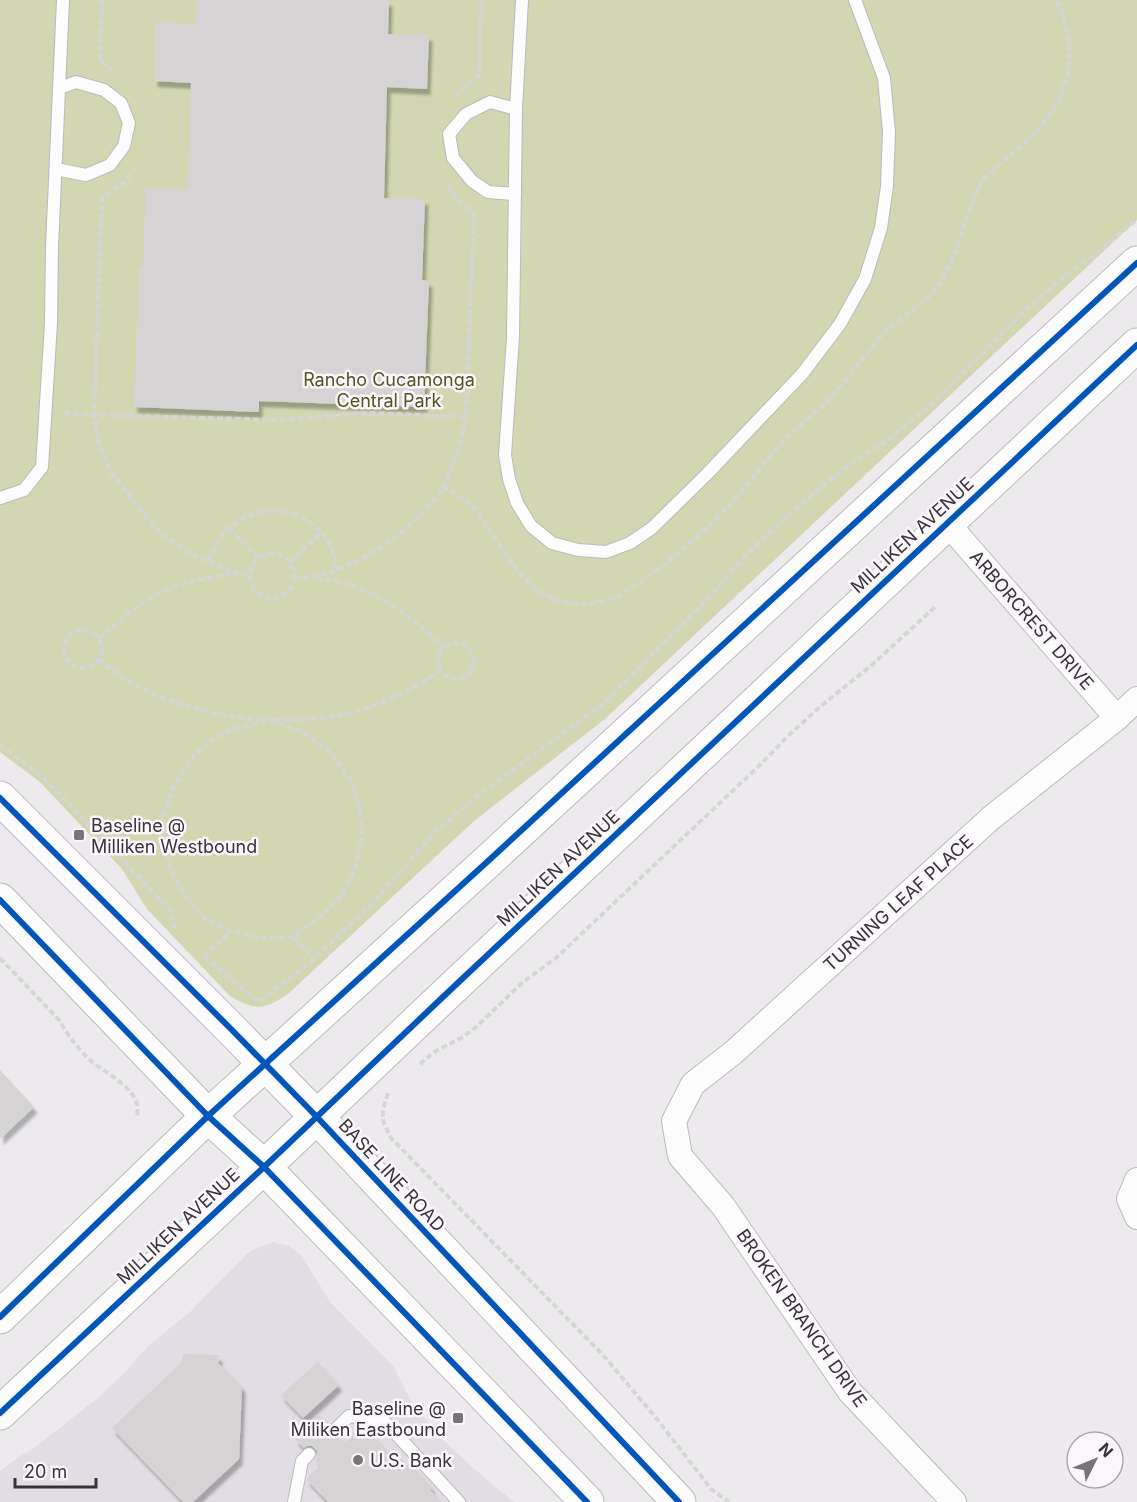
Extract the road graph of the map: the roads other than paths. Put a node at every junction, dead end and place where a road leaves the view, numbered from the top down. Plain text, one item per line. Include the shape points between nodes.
1 (63, 0) edge
2 (522, 0) edge
3 (855, 0) edge
4 (60, 88) junction
5 (516, 109) junction
6 (56, 169) junction
7 (515, 194) junction
8 (1137, 263) edge
9 (1137, 345) edge
10 (0, 498) edge
11 (947, 523) junction
12 (1137, 699) edge
13 (1117, 718) junction
14 (0, 798) edge
15 (0, 900) edge
16 (266, 1064) junction
17 (208, 1116) junction
18 (316, 1116) junction
19 (674, 1121) joint
20 (264, 1167) junction
21 (0, 1317) edge
22 (0, 1413) edge
23 (334, 1431) dead end
24 (309, 1454) dead end
25 (294, 1502) edge
26 (459, 1502) edge
27 (587, 1502) edge
28 (679, 1502) edge
29 (954, 1502) edge

1 - 4 lane
2 - 5 lane
3 - 7 lane via 884,78 889,132 881,228 865,279 840,324 802,374 652,528 630,543 606,552 552,543 531,526 509,479 505,455 513,337
4 - 6 lane
4 - 6 lane via 76,82 104,90 121,103 129,123 124,146 110,165 86,175
5 - 7 lane
5 - 7 lane via 490,102 466,114 449,134 453,158 472,181 488,192
6 - 10 lane via 42,467 24,490
8 - 16 main road
9 - 11 main road, MILLIKEN AVENUE
11 - 13 street, ARBORCREST DRIVE
11 - 18 main road, MILLIKEN AVENUE
12 - 13 street, TURNING LEAF PLACE
13 - 19 street, TURNING LEAF PLACE via 991,818 734,1052 693,1084
14 - 16 main road, BASE LINE ROAD
15 - 17 main road
16 - 17 main road
16 - 18 main road, BASE LINE ROAD
17 - 20 main road
17 - 21 main road
18 - 20 main road, MILLIKEN AVENUE
18 - 28 main road, BASE LINE ROAD
19 - 29 street, BROKEN BRANCH DRIVE via 680,1156 723,1206 850,1392
20 - 22 main road, MILLIKEN AVENUE
20 - 27 main road
23 - 26 lane via 349,1416 384,1420
24 - 25 lane via 302,1461

